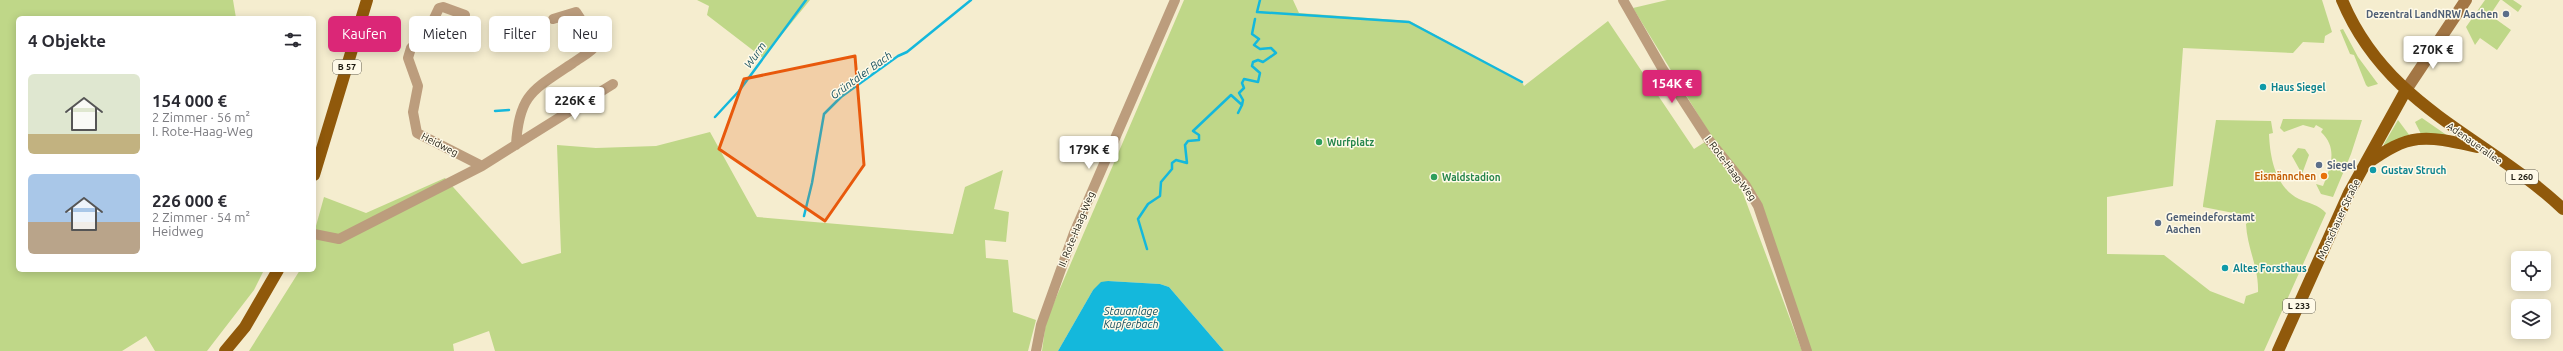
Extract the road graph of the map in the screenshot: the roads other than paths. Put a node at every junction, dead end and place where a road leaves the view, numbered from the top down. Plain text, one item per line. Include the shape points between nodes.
1 (367, 0) edge
2 (1175, 0) edge
3 (1623, 0) edge
4 (2342, 0) edge
5 (2466, 0) edge
6 (435, 16) edge
7 (465, 16) dead end
8 (553, 19) dead end
9 (409, 52) edge
10 (613, 84) dead end
11 (2406, 90) junction
12 (516, 145) junction
13 (2482, 148) junction
14 (482, 166) junction
15 (2362, 167) junction
16 (316, 168) edge
17 (2562, 208) edge
18 (316, 234) edge
19 (277, 272) edge
20 (225, 351) edge
21 (1036, 351) edge
22 (1807, 351) edge
23 (2278, 351) edge

1 - 16 main road, B 57
2 - 21 street, II. Rote-Haag-Weg via 1074,233 1041,325
3 - 22 street, I. Rote-Haag-Weg via 1662,68 1711,143 1746,186 1758,206
4 - 11 main road, L 260 via 2356,32 2369,52
5 - 11 main road, L 233
6 - 7 street, Heidweg via 438,8 443,7
8 - 12 street via 576,12 597,44 530,93 521,107
9 - 14 street, Heidweg via 408,58 418,86 413,112 417,133
10 - 12 street
11 - 13 main road, Adenauerallee / L 260 via 2428,110
11 - 15 main road, Monschauer Straße / L 233
12 - 14 street
13 - 15 main road via 2446,140 2419,138 2395,145
13 - 17 main road, Adenauerallee / L 260
14 - 18 street via 340,239
15 - 23 main road, Monschauer Straße / L 233
19 - 20 main road via 245,327

